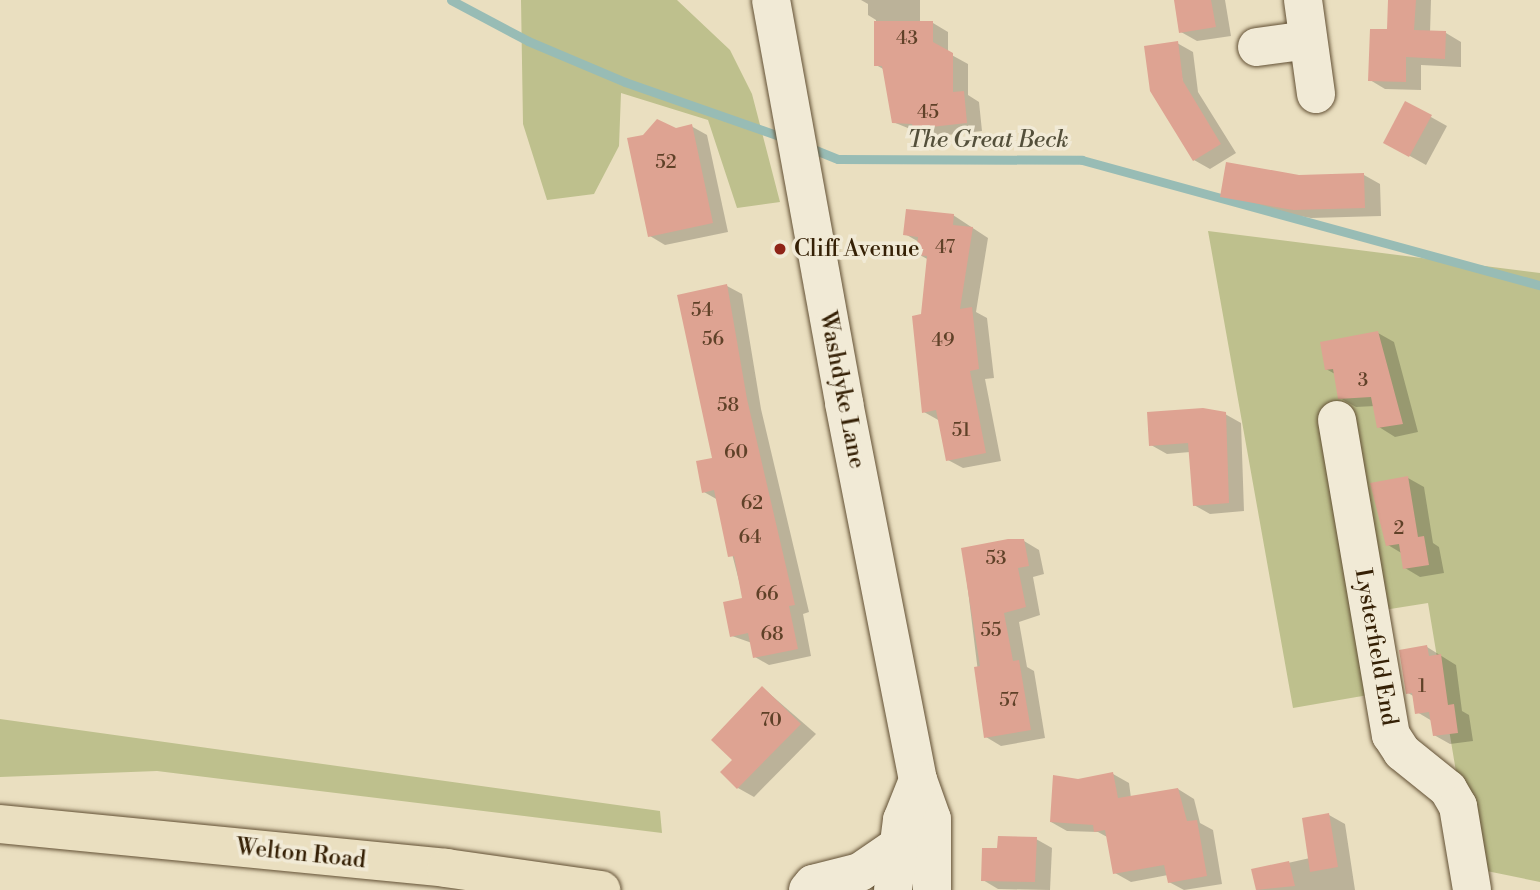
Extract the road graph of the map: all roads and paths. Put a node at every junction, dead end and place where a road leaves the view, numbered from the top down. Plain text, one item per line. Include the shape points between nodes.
1 (771, 0) edge
2 (1303, 0) edge
3 (1308, 40) junction
4 (1257, 47) dead end
5 (1316, 94) dead end
6 (1337, 420) dead end
7 (918, 780) junction
8 (0, 824) edge
9 (898, 846) junction
10 (941, 880) edge
11 (600, 890) edge
12 (808, 890) edge
13 (892, 890) edge
14 (1472, 890) edge

1 - 7 street, Washdyke Lane
2 - 3 street
3 - 4 street
3 - 5 street
6 - 14 street, Lysterfield End via 1391,735 1402,752 1448,789 1458,806
7 - 9 street via 902,820
7 - 10 street, Washdyke Lane via 932,819
8 - 11 highway, Welton Road via 446,868
9 - 12 street via 860,872 813,884
9 - 13 street

